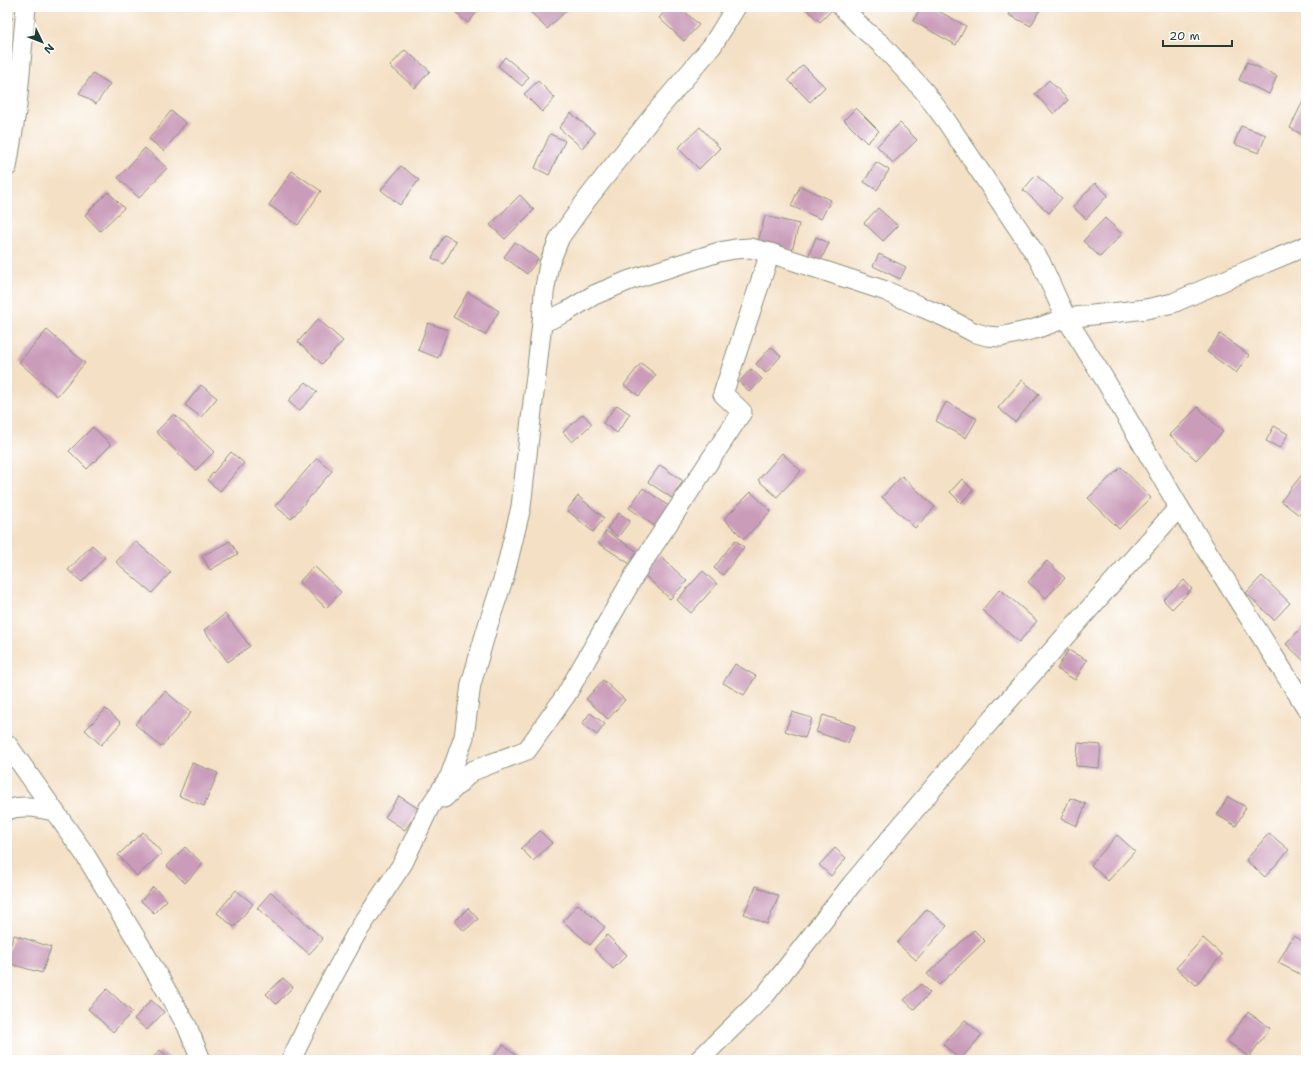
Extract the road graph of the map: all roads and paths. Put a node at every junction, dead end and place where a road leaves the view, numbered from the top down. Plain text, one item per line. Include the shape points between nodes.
1 (26, 7) edge
2 (736, 7) edge
3 (842, 7) edge
4 (7, 167) edge
5 (1306, 246) edge
6 (770, 253) junction
7 (1066, 318) junction
8 (542, 323) junction
9 (1179, 506) junction
10 (1306, 707) edge
11 (7, 744) edge
12 (429, 808) junction
13 (7, 810) edge
14 (54, 811) junction
15 (201, 1060) edge
16 (291, 1060) edge
17 (699, 1060) edge

1 - 4 street via 17,106
2 - 8 street via 712,46 651,118 560,237 549,264
3 - 7 street via 881,44 924,91 947,122 1040,261
5 - 7 street via 1173,303 1146,310
6 - 7 street via 886,291 973,332 987,336 1000,337
6 - 8 street via 750,248 719,252 630,280 594,295
6 - 12 street via 723,394 742,412 638,569 566,695 527,750 472,771 435,806
7 - 9 street
8 - 12 street via 517,522 504,577 471,684 464,737 450,776
9 - 10 street
9 - 17 street via 852,884 766,994
11 - 14 street
12 - 16 street via 403,863 356,934
13 - 14 street via 32,807
14 - 15 street via 84,853 137,940 187,1026

